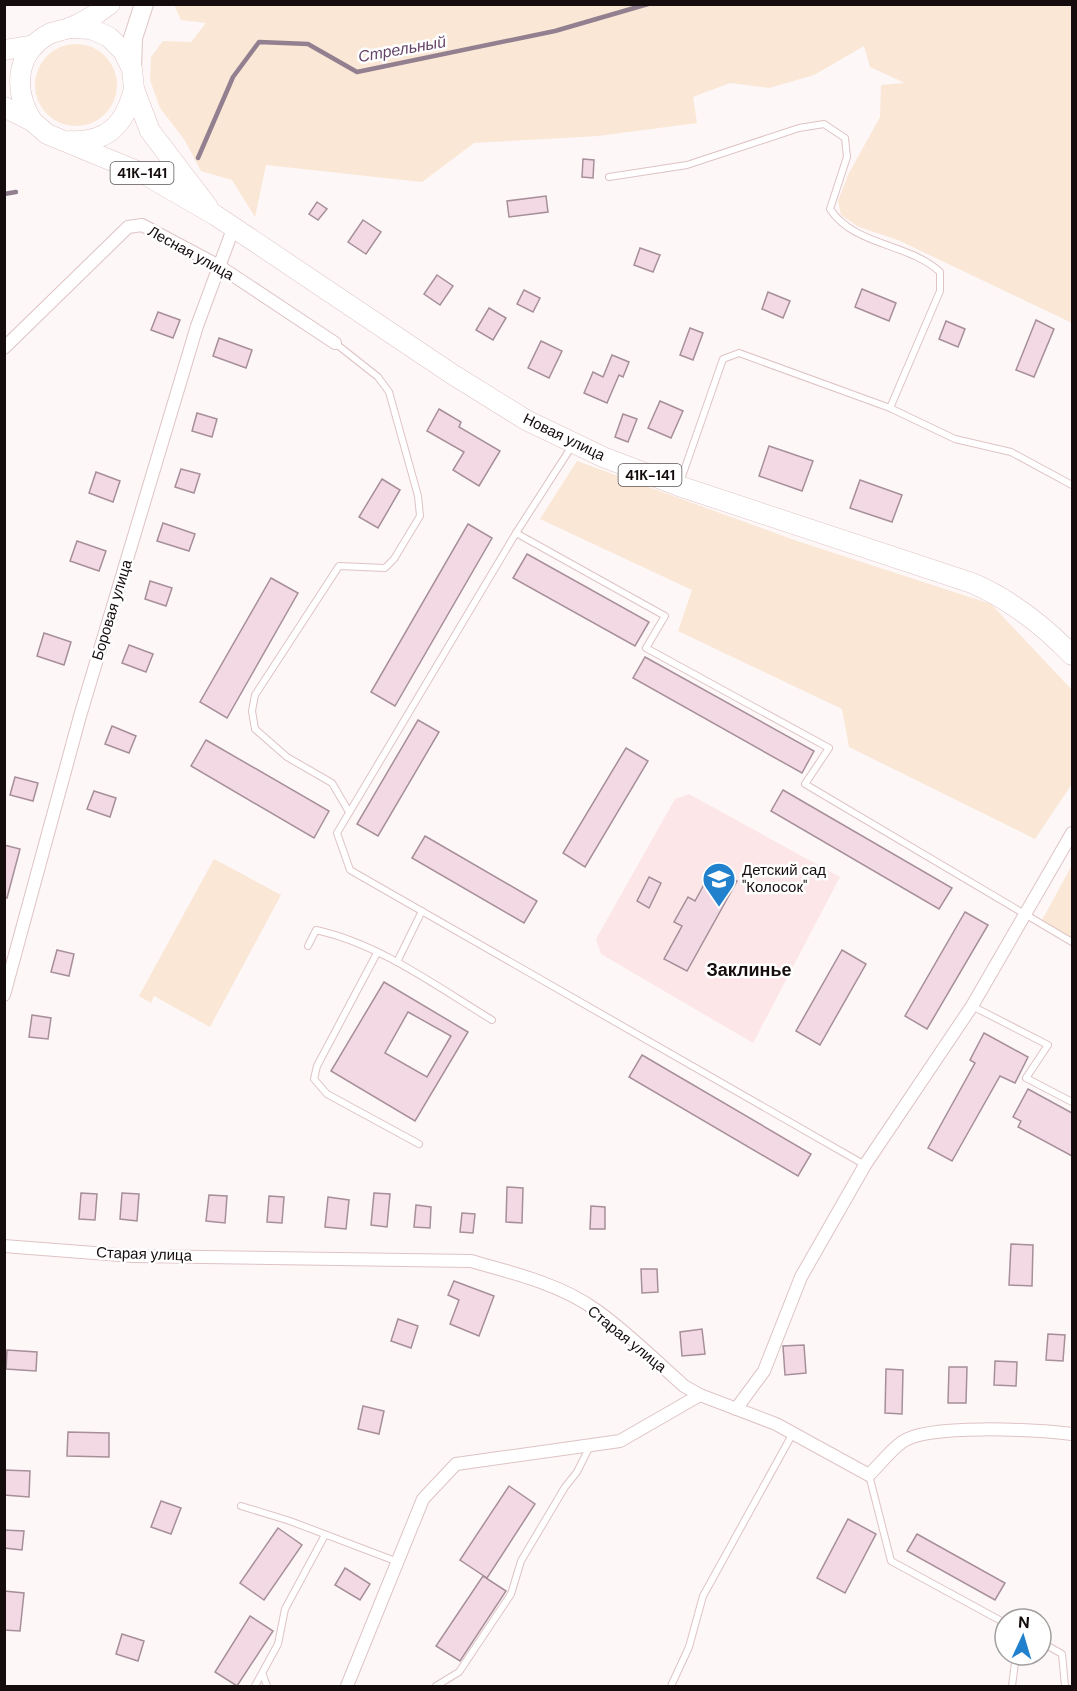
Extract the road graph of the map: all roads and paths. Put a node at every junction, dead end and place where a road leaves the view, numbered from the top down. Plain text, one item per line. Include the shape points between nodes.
1 (110, 4) edge
2 (144, 4) edge
3 (71, 28) junction
4 (35, 45) junction
5 (4, 50) edge
6 (132, 69) junction
7 (134, 89) junction
8 (4, 107) edge
9 (32, 121) junction
10 (64, 141) junction
11 (609, 177) dead end
12 (215, 215) junction
13 (233, 229) junction
14 (219, 266) junction
15 (335, 343) joint
16 (4, 348) edge
17 (890, 408) junction
18 (574, 443) junction
19 (1072, 485) edge
20 (679, 486) junction
21 (516, 533) junction
22 (1072, 655) edge
23 (350, 812) junction
24 (1072, 833) edge
25 (422, 911) junction
26 (1026, 914) junction
27 (1072, 942) edge
28 (308, 946) dead end
29 (377, 953) junction
30 (397, 962) junction
31 (4, 995) edge
32 (972, 1006) junction
33 (492, 1020) dead end
34 (1072, 1102) edge
35 (419, 1144) dead end
36 (866, 1165) junction
37 (4, 1246) edge
38 (700, 1395) junction
39 (736, 1409) junction
40 (793, 1433) junction
41 (1072, 1434) edge
42 (590, 1445) junction
43 (869, 1475) junction
44 (241, 1506) dead end
45 (325, 1535) junction
46 (398, 1562) junction
47 (993, 1616) edge
48 (1053, 1649) edge
49 (1014, 1667) edge
50 (263, 1675) junction
51 (255, 1686) edge
52 (267, 1686) edge
53 (347, 1686) edge
54 (436, 1686) edge
55 (671, 1686) edge
56 (1012, 1686) edge
57 (1065, 1686) edge

1 - 3 main road
2 - 6 main road via 133,38
3 - 4 main road via 52,33
3 - 6 main road, 41К-141 via 91,29 109,38 123,51
4 - 5 main road
4 - 9 main road via 20,74 24,107
6 - 7 main road, 41К-141
7 - 10 main road, 41К-141 via 129,108 118,124 102,136 84,142
7 - 12 main road, 41К-141 via 150,131
8 - 9 main road, 41К-141
9 - 10 main road, 41К-141 via 47,134
10 - 12 main road, 41К-141 via 144,174
11 - 17 lane via 687,165 799,128 824,124 845,138 847,157 830,209 834,216 852,231 928,261 940,272 940,291
12 - 13 main road, Новая улица / 41К-141
13 - 14 street, Боровая улица
13 - 18 main road, Новая улица / 41К-141 via 470,385 526,420
14 - 15 street, Лесная улица
14 - 16 street, Лесная улица via 142,225 128,227
14 - 31 street, Боровая улица via 197,326 84,704
15 - 23 lane via 378,377 389,392 420,516 385,568 339,566 255,695 252,711 255,729 287,758 332,783
17 - 19 lane via 955,439 1011,452
17 - 20 lane via 738,353 723,359
18 - 20 main road, Новая улица / 41К-141
18 - 21 lane
20 - 22 main road, Новая улица / 41К-141 via 972,583 999,595 1030,617
21 - 23 lane
21 - 26 lane via 665,616 645,648 829,748 805,784
23 - 25 lane via 337,833 350,870
24 - 26 street
25 - 30 lane
25 - 36 lane
26 - 27 lane
26 - 32 street
28 - 29 lane via 316,930 338,935
29 - 30 lane
29 - 35 lane via 317,1066 314,1079 327,1094
30 - 33 lane
32 - 34 lane via 1048,1045 1026,1078
32 - 36 street
36 - 39 street via 801,1277 764,1371
37 - 38 street, Старая улица via 133,1256 471,1261 562,1291 595,1310 684,1386
38 - 39 street, Старая улица
38 - 42 street via 620,1441
39 - 40 street, Старая улица
40 - 43 street, Старая улица
40 - 55 lane via 703,1596 689,1647
41 - 43 street via 960,1430 919,1435 902,1442
42 - 46 street via 456,1464 423,1499
42 - 54 lane via 578,1472 521,1561 511,1594 459,1672
43 - 47 lane via 891,1561
44 - 45 lane
45 - 46 lane
45 - 50 lane via 285,1609 278,1644
46 - 53 street
48 - 57 lane via 1062,1654
49 - 56 lane
50 - 51 lane
50 - 52 lane

